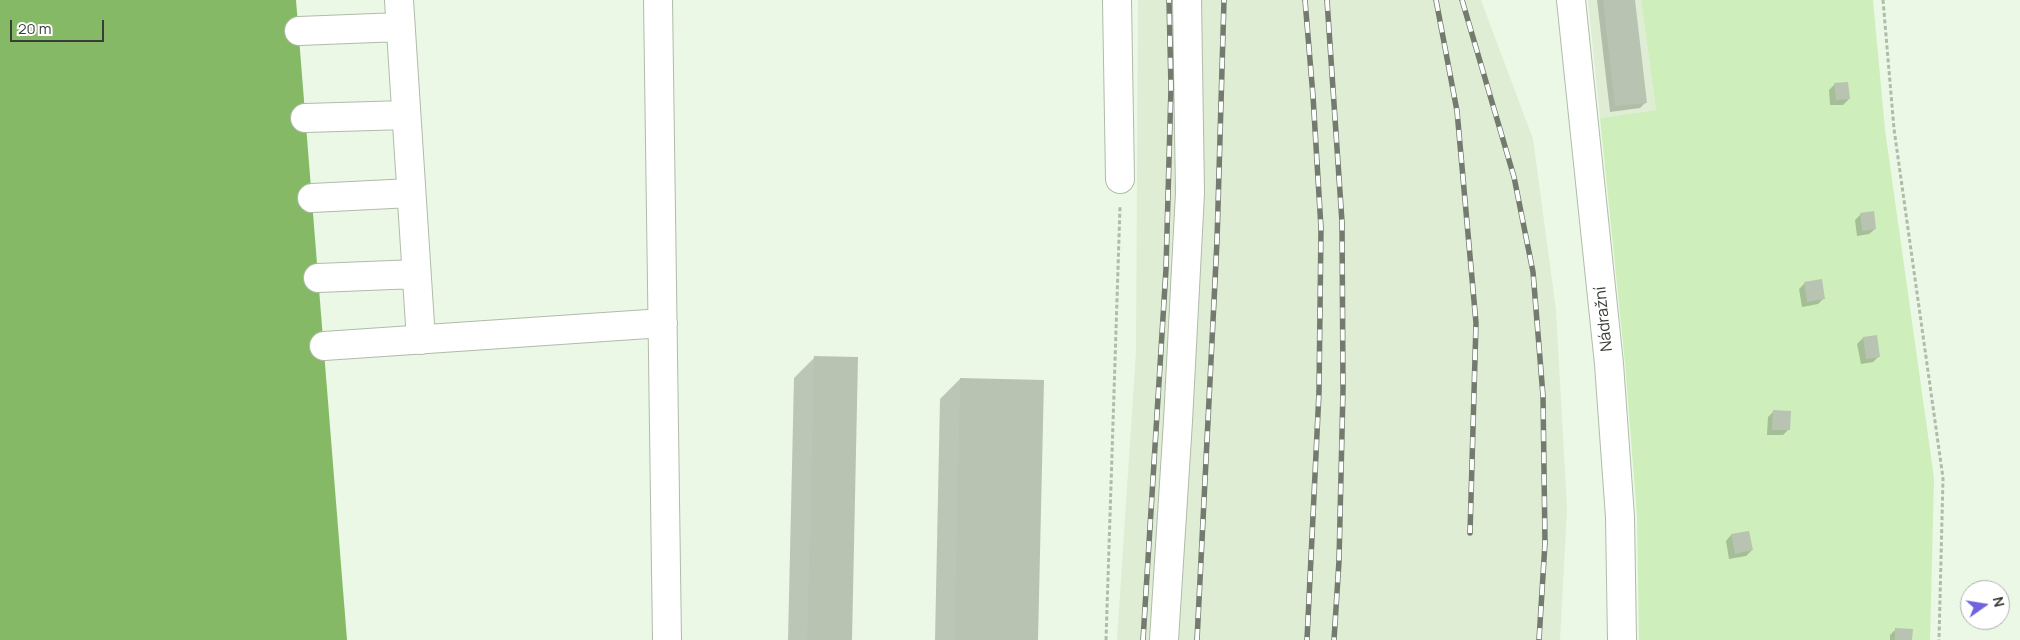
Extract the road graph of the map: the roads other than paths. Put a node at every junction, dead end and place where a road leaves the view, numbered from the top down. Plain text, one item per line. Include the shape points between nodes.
1 (398, 0) edge
2 (658, 0) edge
3 (1118, 0) edge
4 (1187, 0) edge
5 (1571, 0) edge
6 (400, 27) junction
7 (299, 31) dead end
8 (406, 115) junction
9 (305, 118) dead end
10 (1120, 178) road end
11 (411, 194) junction
12 (312, 198) dead end
13 (416, 274) junction
14 (318, 278) dead end
15 (663, 323) junction
16 (421, 340) junction
17 (324, 346) dead end
18 (667, 640) edge
19 (1164, 640) edge
20 (1622, 640) edge

1 - 6 main road
2 - 15 main road
3 - 10 main road
4 - 19 main road via 1190,193
5 - 20 main road, Nádražní via 1609,364 1620,517
6 - 7 main road
6 - 8 main road
8 - 9 main road
8 - 11 main road
11 - 12 main road
11 - 13 main road
13 - 14 main road
13 - 16 main road
15 - 16 main road
15 - 18 main road
16 - 17 main road

